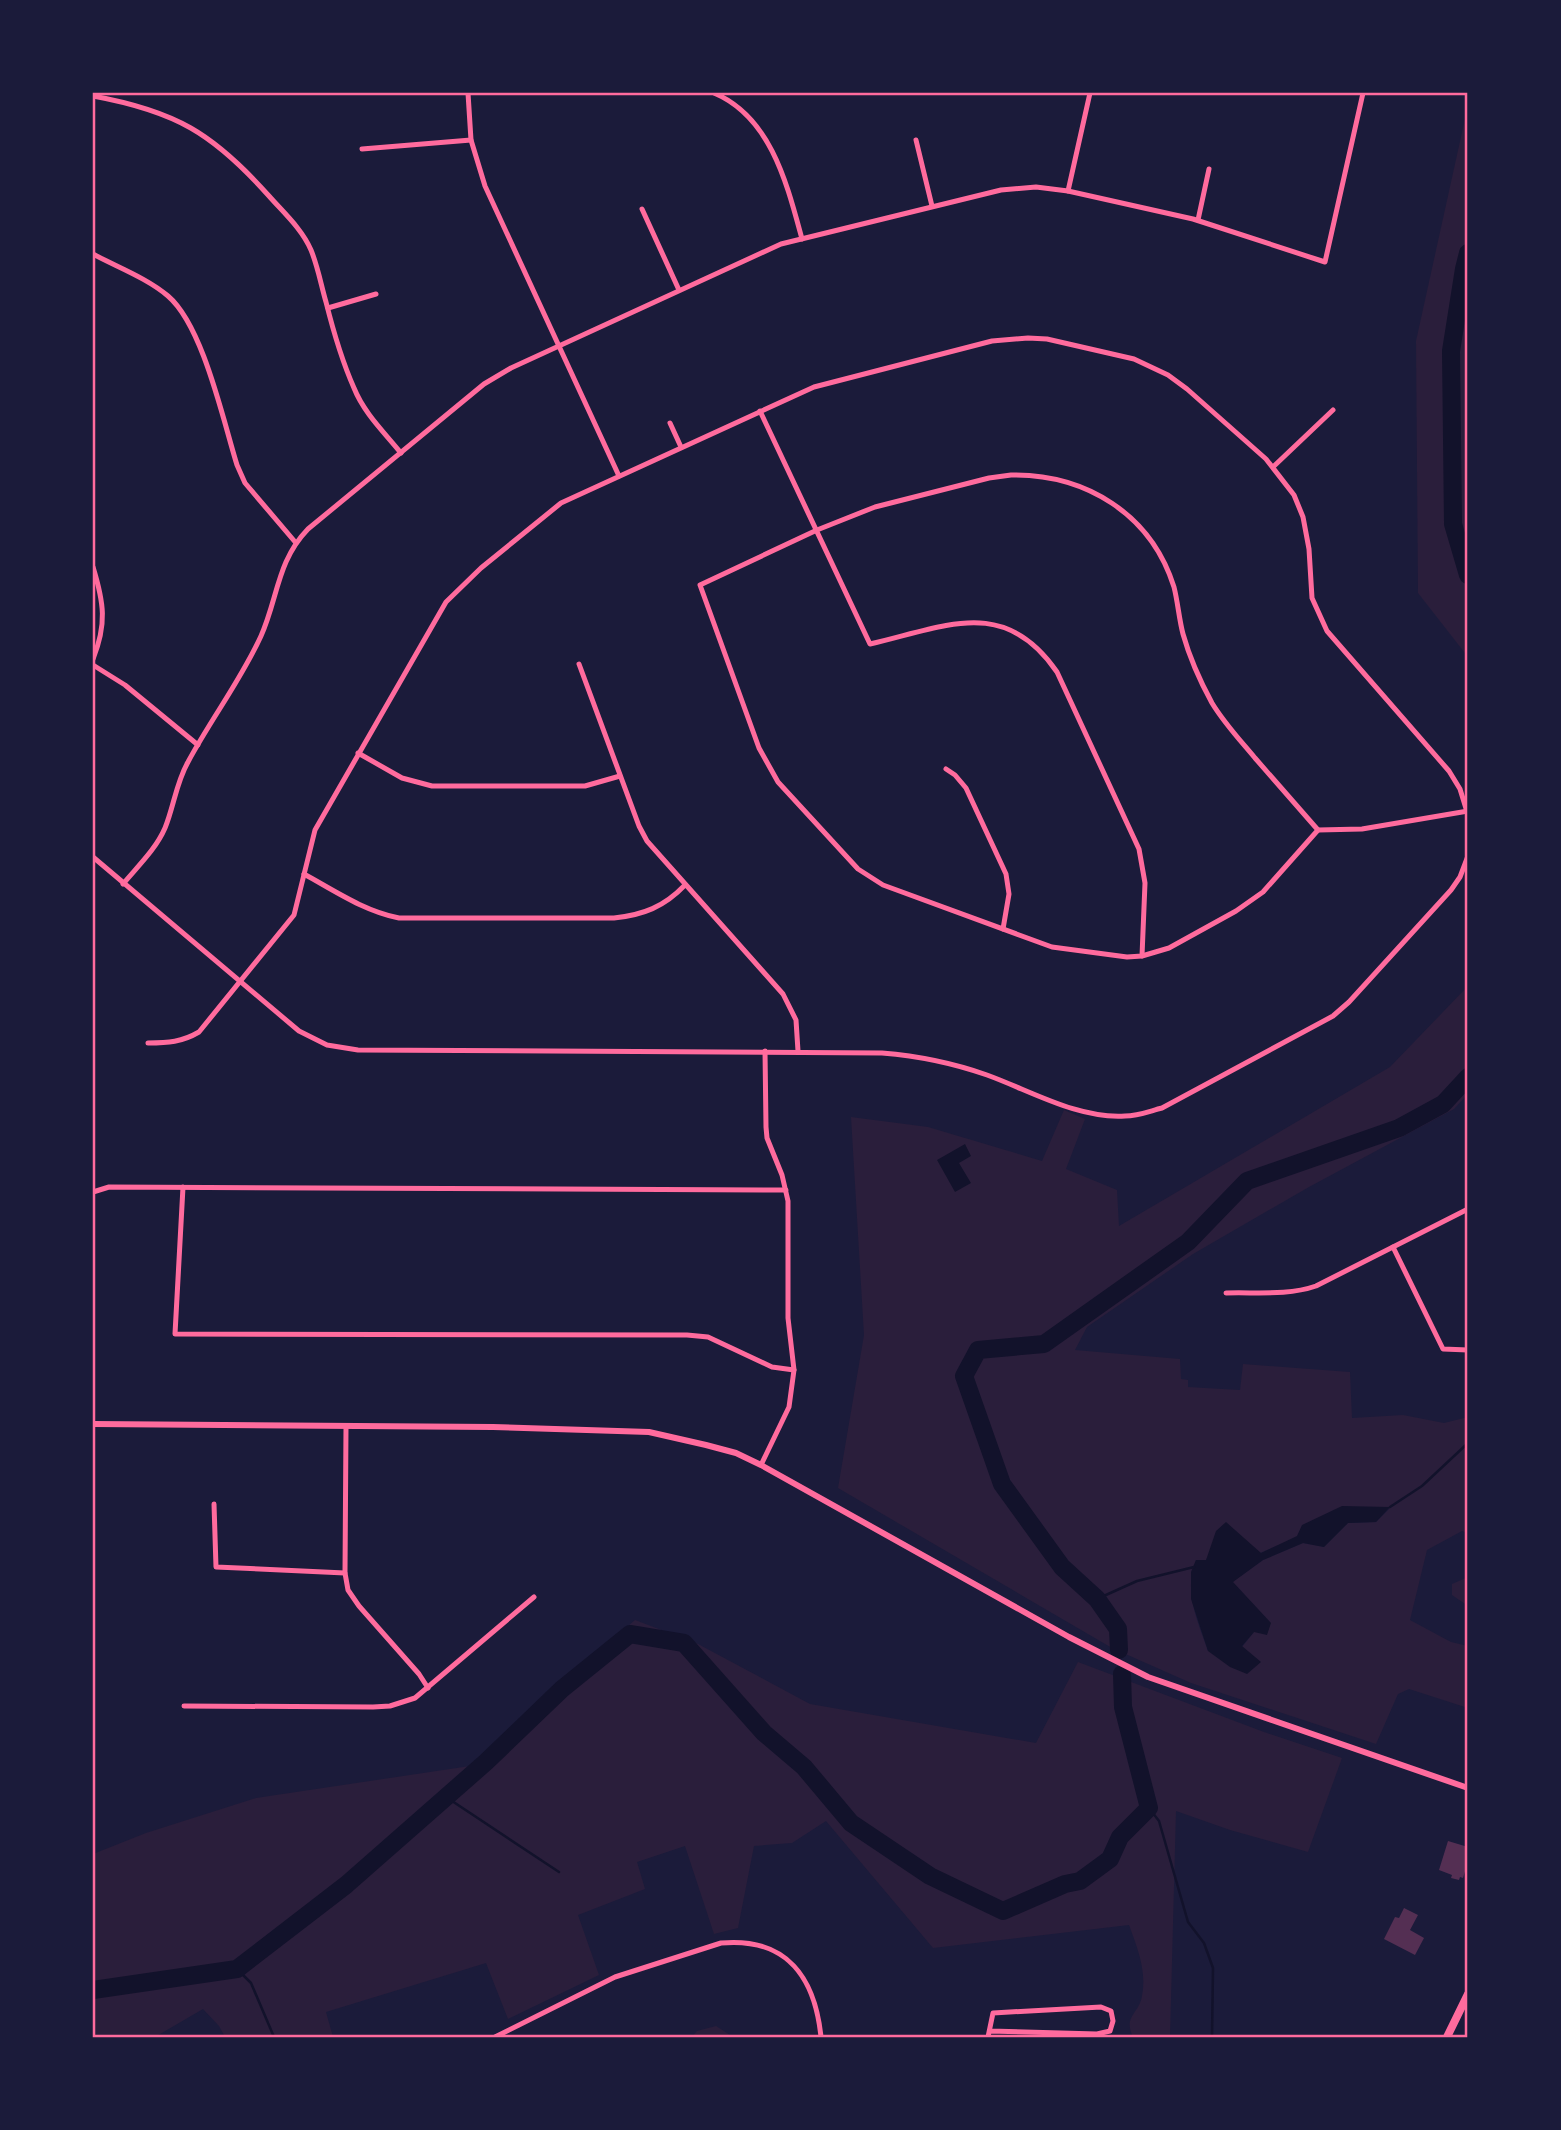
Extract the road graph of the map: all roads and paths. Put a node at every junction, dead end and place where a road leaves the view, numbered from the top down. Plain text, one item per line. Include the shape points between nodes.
1 (468, 93) edge
2 (714, 93) edge
3 (1090, 93) edge
4 (1363, 93) edge
5 (93, 96) edge
6 (471, 140) junction
7 (916, 140) dead end
8 (362, 149) dead end
9 (1209, 169) dead end
10 (1068, 191) junction
11 (932, 206) junction
12 (642, 209) dead end
13 (1198, 220) junction
14 (802, 239) junction
15 (93, 254) edge
16 (679, 290) junction
17 (376, 294) dead end
18 (328, 308) junction
19 (559, 346) junction
20 (1333, 410) dead end
21 (760, 411) junction
22 (670, 423) dead end
23 (681, 447) junction
24 (401, 453) junction
25 (1273, 467) junction
26 (620, 475) junction
27 (817, 530) junction
28 (296, 543) junction
29 (93, 567) edge
30 (93, 659) edge
31 (579, 664) dead end
32 (93, 665) edge
33 (198, 745) junction
34 (358, 753) junction
35 (946, 769) dead end
36 (620, 776) junction
37 (1468, 812) edge
38 (1318, 830) junction
39 (1468, 856) edge
40 (93, 857) edge
41 (304, 874) junction
42 (123, 884) junction
43 (685, 885) junction
44 (1003, 929) junction
45 (1142, 956) junction
46 (240, 982) junction
47 (148, 1043) dead end
48 (765, 1051) junction
49 (798, 1051) junction
50 (183, 1187) junction
51 (786, 1189) junction
52 (93, 1192) edge
53 (1468, 1209) edge
54 (1392, 1247) junction
55 (1226, 1293) dead end
56 (1468, 1350) edge
57 (794, 1370) junction
58 (93, 1424) edge
59 (345, 1427) junction
60 (761, 1465) junction
61 (214, 1504) dead end
62 (345, 1573) junction
63 (534, 1597) dead end
64 (428, 1688) junction
65 (184, 1706) dead end
66 (1468, 1788) edge
67 (1468, 1994) edge
68 (989, 2034) edge
69 (495, 2037) edge
70 (821, 2037) edge
71 (1447, 2037) edge

1 - 6 street
2 - 14 street via 749,118 769,144 783,173
3 - 10 street
4 - 13 street via 1325,262
5 - 18 street via 172,117 227,151 305,239
6 - 8 street
6 - 19 street via 485,186
7 - 11 street
9 - 13 street
10 - 11 street via 1017,188
10 - 13 street
11 - 14 street
12 - 16 street
14 - 16 street
15 - 28 street via 159,289 186,316 237,465 252,492
16 - 19 street
17 - 18 street
18 - 24 street via 359,400
19 - 24 street via 484,384
19 - 26 street
20 - 25 street
21 - 23 street
21 - 25 street via 814,387 992,341 1046,340 1126,357 1168,375
21 - 27 street
22 - 23 street
23 - 26 street
24 - 28 street
25 - 37 street via 1294,495 1303,517 1312,598 1327,631 1449,771
26 - 34 street via 549,511 460,586 446,602
27 - 38 street via 875,507 1011,475 1059,479 1105,498 1143,531 1162,559 1175,590 1191,660 1214,706
27 - 44 street via 700,585 759,748 778,782 865,876
27 - 45 street via 870,644 961,623 990,622 1026,637 1047,657 1139,849 1145,883
28 - 33 street via 282,568 260,638
29 - 30 street via 103,610 103,628
31 - 36 street
32 - 33 street
33 - 42 street via 180,777 160,838
34 - 36 street via 402,778 432,786 585,786
34 - 41 street via 315,830
35 - 44 street via 967,788 1006,874 1008,907
36 - 43 street via 647,841
37 - 38 street via 1362,829
38 - 45 street via 1263,892 1169,948
39 - 49 street via 1451,890 1333,1016 1162,1108 1136,1115 1102,1116 926,1058
40 - 42 street
41 - 43 street via 365,908 399,918 633,916 654,909
41 - 46 street via 294,915
42 - 46 street
43 - 49 street via 783,994 796,1020
44 - 45 street via 1070,951
46 - 47 street via 199,1032 186,1040
46 - 48 street via 308,1037 348,1050
48 - 49 street
48 - 51 street via 766,1128
50 - 51 street
50 - 52 street via 109,1187
50 - 57 street via 175,1334 687,1335 708,1337 763,1364
51 - 57 street via 788,1318
53 - 54 street
54 - 55 street via 1302,1291
54 - 56 street via 1443,1349
57 - 60 street via 789,1407
58 - 59 street
59 - 60 street via 649,1432 706,1445
59 - 62 street
60 - 66 street via 1148,1677
61 - 62 street via 216,1567
62 - 64 street via 348,1590 359,1606
63 - 64 street
64 - 65 street via 390,1706
67 - 71 main road
68 - 68 street via 993,2013 1101,2007 1111,2011 1113,2021 1110,2031 1097,2034
69 - 70 street via 615,1977 736,1941 773,1950 802,1975 813,1994

